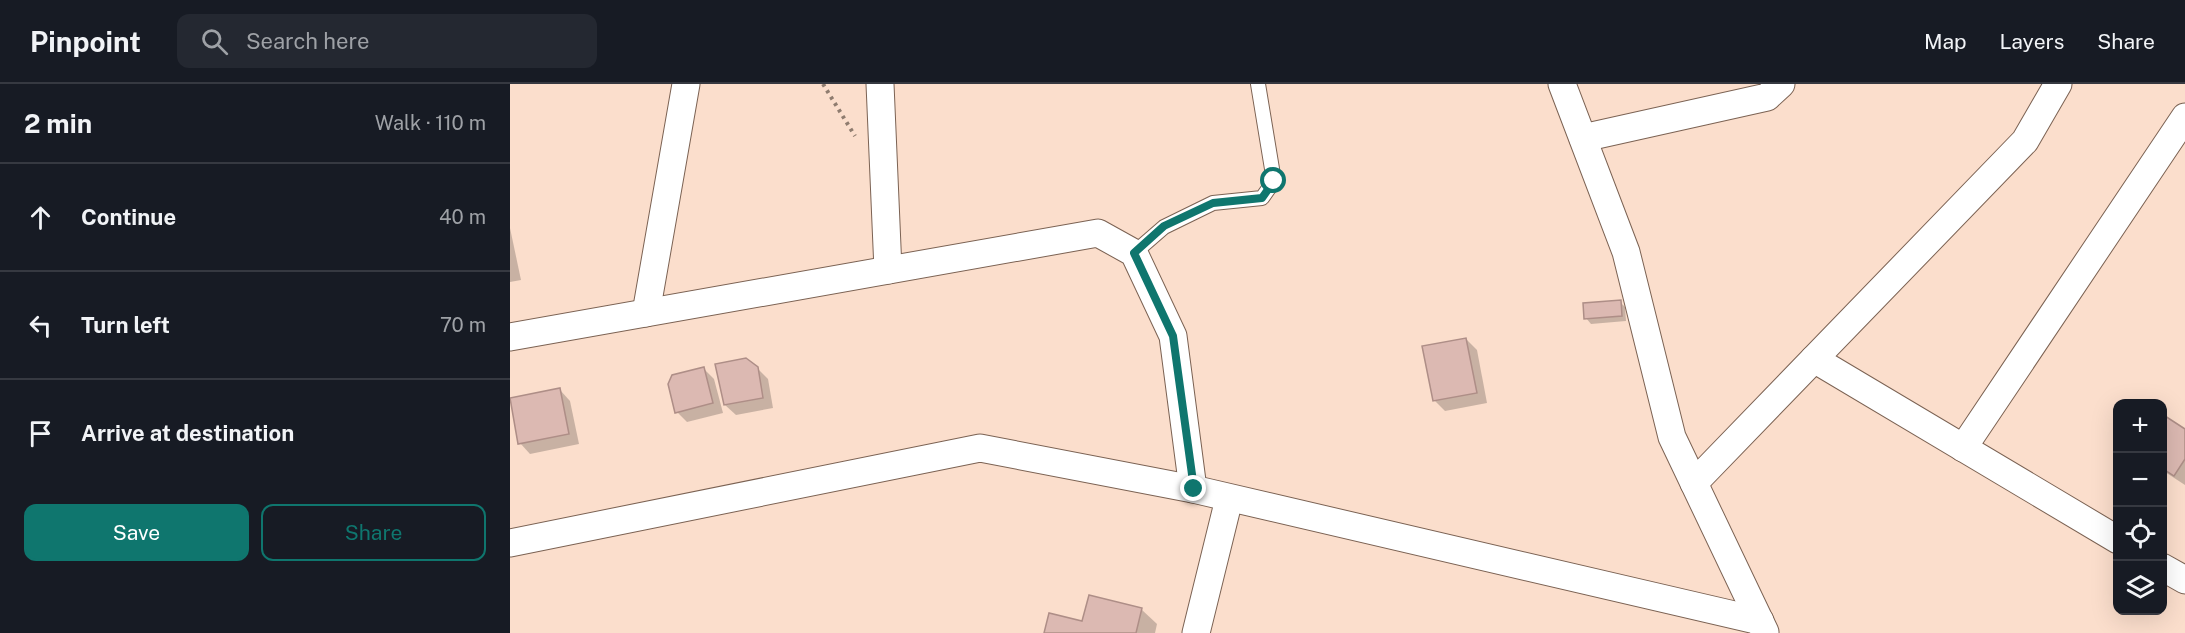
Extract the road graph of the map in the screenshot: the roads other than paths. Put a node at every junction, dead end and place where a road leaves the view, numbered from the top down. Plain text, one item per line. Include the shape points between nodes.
1 (686, 84) edge
2 (880, 84) edge
3 (1258, 84) edge
4 (1562, 84) edge
5 (1781, 84) edge
6 (2058, 84) edge
7 (2185, 117) edge
8 (1583, 138) junction
9 (1134, 253) junction
10 (888, 270) junction
11 (646, 313) junction
12 (510, 337) edge
13 (1814, 359) junction
14 (1963, 448) junction
15 (1694, 483) junction
16 (1194, 489) junction
17 (1229, 499) junction
18 (2113, 537) edge
19 (510, 543) edge
20 (2167, 569) edge
21 (2185, 580) edge
22 (1763, 627) edge
23 (1197, 633) edge

1 - 11 street
2 - 10 street
3 - 9 lane via 1274,181 1262,198 1213,203 1164,226
4 - 8 street
5 - 8 street via 1767,98
6 - 13 street via 2025,141
7 - 14 street
8 - 15 street via 1626,252 1672,437
9 - 10 street via 1098,234
9 - 16 street via 1173,336
10 - 11 street
11 - 12 street
13 - 14 street
13 - 15 street
14 - 18 street
15 - 22 street
16 - 17 street
16 - 19 street via 980,448
17 - 22 street
17 - 23 street
20 - 21 street

